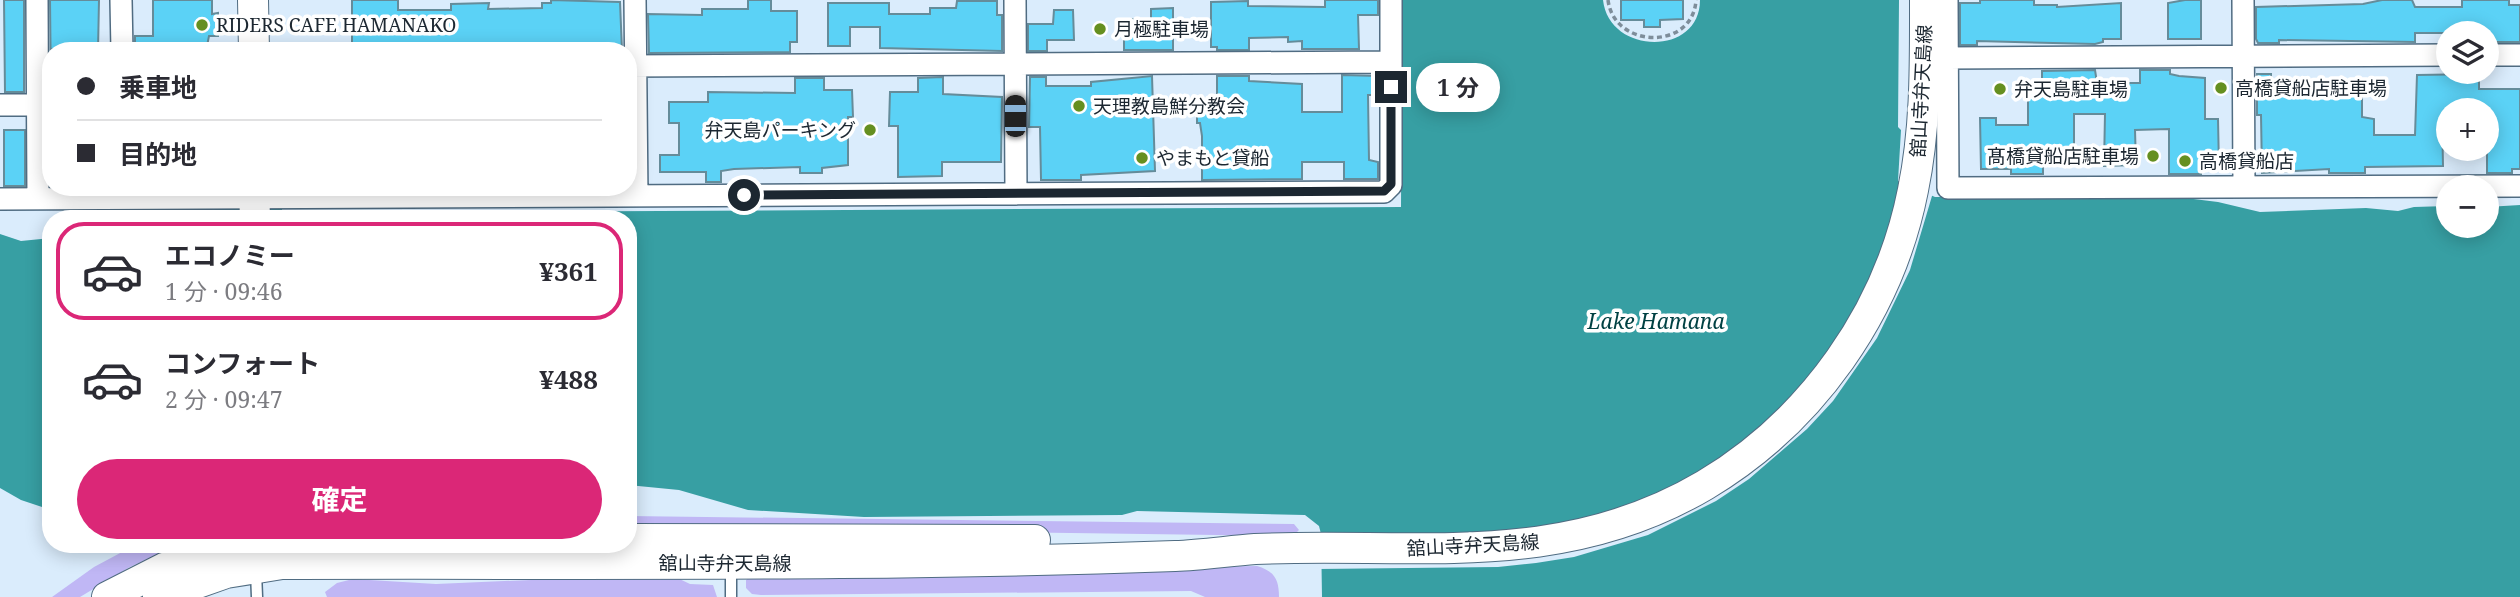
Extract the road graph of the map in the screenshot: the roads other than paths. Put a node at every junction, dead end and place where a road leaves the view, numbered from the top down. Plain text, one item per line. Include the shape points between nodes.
1 (37, 0) edge
2 (121, 0) edge
3 (253, 0) edge
4 (635, 0) edge
5 (1014, 0) edge
6 (1391, 0) edge
7 (1925, 0) edge
8 (1947, 0) edge
9 (2243, 0) edge
10 (122, 42) edge
11 (254, 42) edge
12 (633, 42) edge
13 (2436, 55) edge
14 (2499, 55) edge
15 (2520, 55) edge
16 (2243, 56) junction
17 (1947, 58) junction
18 (1391, 62) junction
19 (1015, 64) junction
20 (637, 66) edge
21 (42, 75) edge
22 (0, 105) edge
23 (42, 105) edge
24 (42, 136) edge
25 (2520, 186) edge
26 (2244, 187) junction
27 (1016, 194) junction
28 (80, 196) edge
29 (166, 196) edge
30 (636, 196) edge
31 (637, 196) edge
32 (0, 199) edge
33 (38, 199) junction
34 (254, 202) edge
35 (637, 540) edge
36 (1256, 549) junction
37 (248, 553) edge
38 (252, 553) edge
39 (254, 553) edge
40 (256, 553) edge
41 (731, 563) junction
42 (107, 597) edge
43 (158, 597) edge
44 (257, 597) edge
45 (731, 597) edge

1 - 21 street
2 - 10 street
3 - 11 main road
4 - 12 street
5 - 19 street
6 - 18 street
7 - 36 main road, 舘山寺弁天島線 via 1924,108 1914,183 1892,263 1840,359 1793,416 1737,464 1629,521 1570,538 1497,548
8 - 17 street
9 - 16 street
13 - 16 street
14 - 15 street
16 - 17 street
16 - 26 street
17 - 26 street via 1948,188
18 - 19 street
18 - 27 street via 1391,184 1384,191
19 - 20 street
19 - 27 street
22 - 23 street
24 - 33 street
25 - 26 street
27 - 31 street
28 - 33 street
29 - 34 street
30 - 34 street
32 - 33 street
35 - 36 main road, 舘山寺弁天島線 via 946,539 1181,543
36 - 41 main road, 舘山寺弁天島線 via 1001,560
37 - 42 main road, 舘山寺弁天島線 via 173,565
38 - 43 main road, 舘山寺弁天島線
39 - 44 lane
40 - 41 main road, 舘山寺弁天島線 via 282,564
41 - 45 lane

